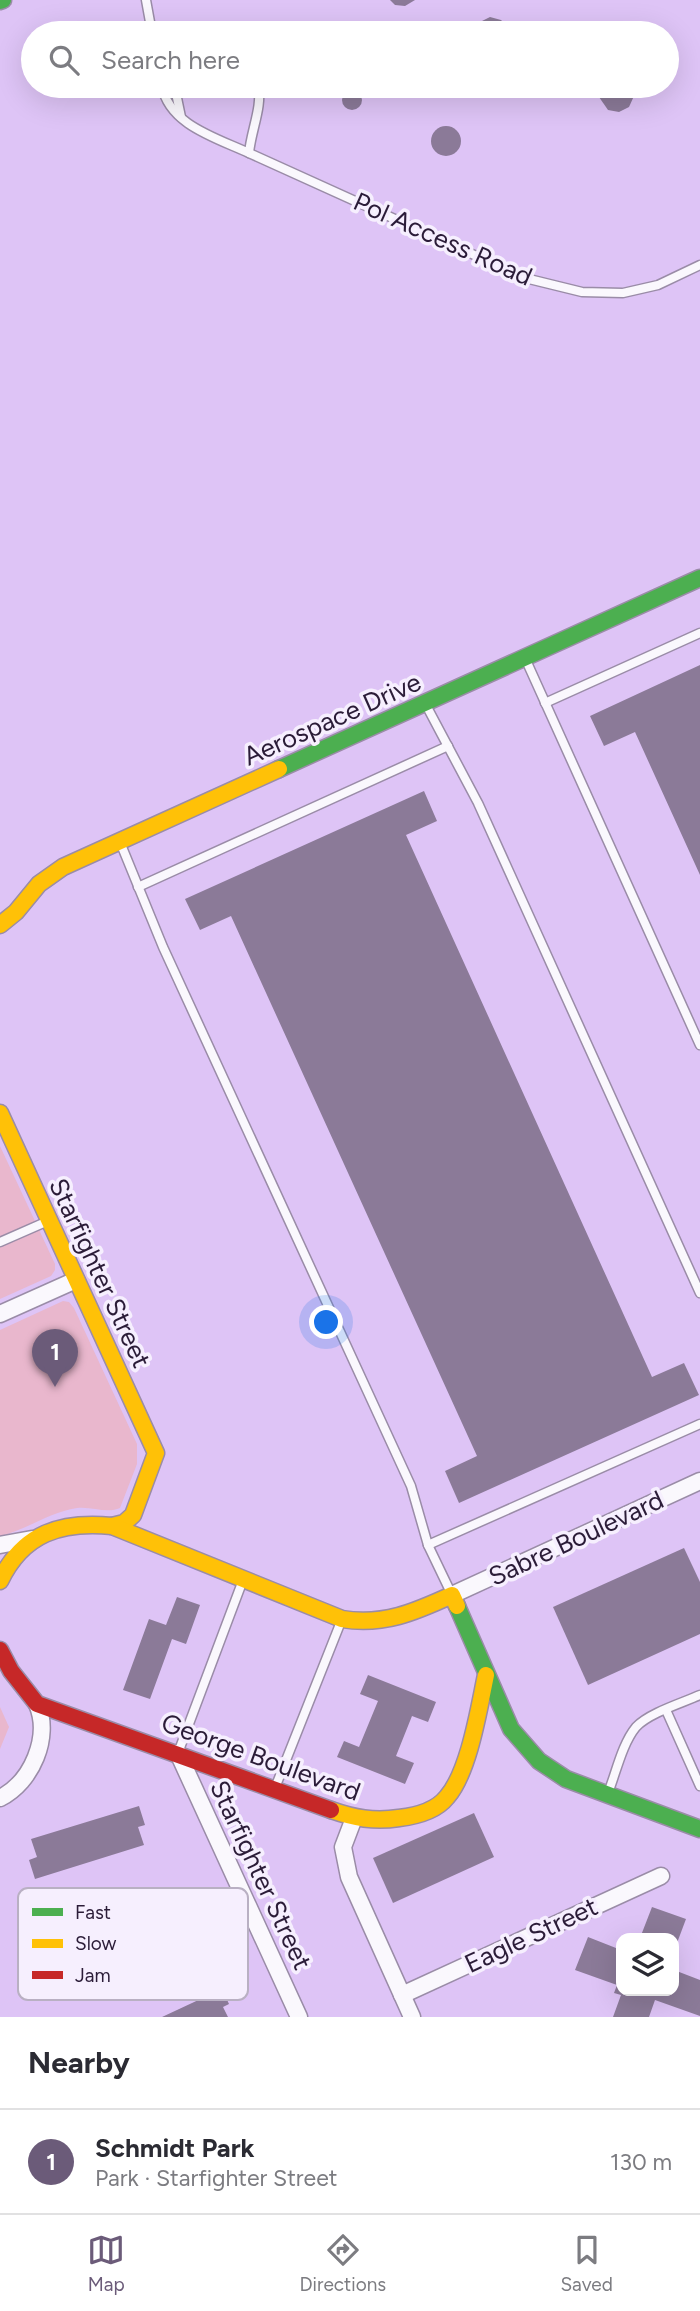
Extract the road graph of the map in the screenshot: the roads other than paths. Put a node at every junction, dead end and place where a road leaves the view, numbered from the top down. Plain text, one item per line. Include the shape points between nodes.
1 (146, 0) edge
2 (150, 21) edge
3 (166, 98) edge
4 (177, 98) edge
5 (259, 98) edge
6 (180, 117) junction
7 (249, 153) junction
8 (700, 265) edge
9 (700, 578) edge
10 (700, 633) edge
11 (525, 658) junction
12 (545, 703) junction
13 (426, 705) junction
14 (448, 746) junction
15 (120, 842) junction
16 (138, 887) junction
17 (0, 925) edge
18 (700, 1045) edge
19 (0, 1113) edge
20 (50, 1220) junction
21 (0, 1242) edge
22 (76, 1280) junction
23 (700, 1293) edge
24 (0, 1314) edge
25 (700, 1423) edge
26 (700, 1481) edge
27 (111, 1526) junction
28 (38, 1538) junction
29 (0, 1545) edge
30 (428, 1545) junction
31 (3, 1562) edge
32 (243, 1580) junction
33 (0, 1581) edge
34 (452, 1595) junction
35 (342, 1619) junction
36 (0, 1650) edge
37 (486, 1675) junction
38 (700, 1695) edge
39 (37, 1704) junction
40 (666, 1710) junction
41 (178, 1753) junction
42 (700, 1786) edge
43 (275, 1788) junction
44 (608, 1794) junction
45 (0, 1798) edge
46 (354, 1818) junction
47 (700, 1829) edge
48 (661, 1876) dead end
49 (240, 1888) edge
50 (248, 1906) edge
51 (402, 1995) junction
52 (299, 2017) edge
53 (412, 2017) edge

1 - 2 lane
3 - 6 lane
4 - 6 lane
5 - 7 lane
6 - 7 lane, Pol Access Road
7 - 8 lane, Pol Access Road via 524,278 582,292 623,293 658,285
9 - 11 street, Aerospace Drive
10 - 12 lane
11 - 12 lane
11 - 13 street, Aerospace Drive
12 - 18 lane
13 - 14 lane
13 - 15 street, Aerospace Drive
14 - 16 lane
14 - 23 lane
15 - 16 lane
15 - 17 street, Aerospace Drive via 48,876
16 - 30 lane via 411,1486
19 - 20 street, Starfighter Street
20 - 21 lane
20 - 22 street, Starfighter Street
22 - 24 street
22 - 27 street, Starfighter Street via 156,1453 133,1514 124,1523
25 - 30 lane
26 - 34 street, Sabre Boulevard
27 - 28 street via 64,1526
27 - 32 street
28 - 29 street
28 - 31 street
30 - 34 lane
31 - 33 street
32 - 35 street
32 - 41 lane
34 - 35 street via 379,1623
34 - 37 street
35 - 43 lane
36 - 39 street
37 - 44 street via 512,1729 539,1761 566,1779
37 - 46 street, George Boulevard via 463,1767 447,1798 411,1816
38 - 40 lane
39 - 41 street, George Boulevard
39 - 45 street via 43,1727 31,1767 15,1788
40 - 42 lane
40 - 44 lane via 637,1727
41 - 43 street, George Boulevard
41 - 49 street, Starfighter Street
43 - 46 street, George Boulevard
44 - 47 street
46 - 51 street via 343,1847 348,1877
48 - 51 street, Eagle Street
50 - 52 street, Starfighter Street
51 - 53 street

